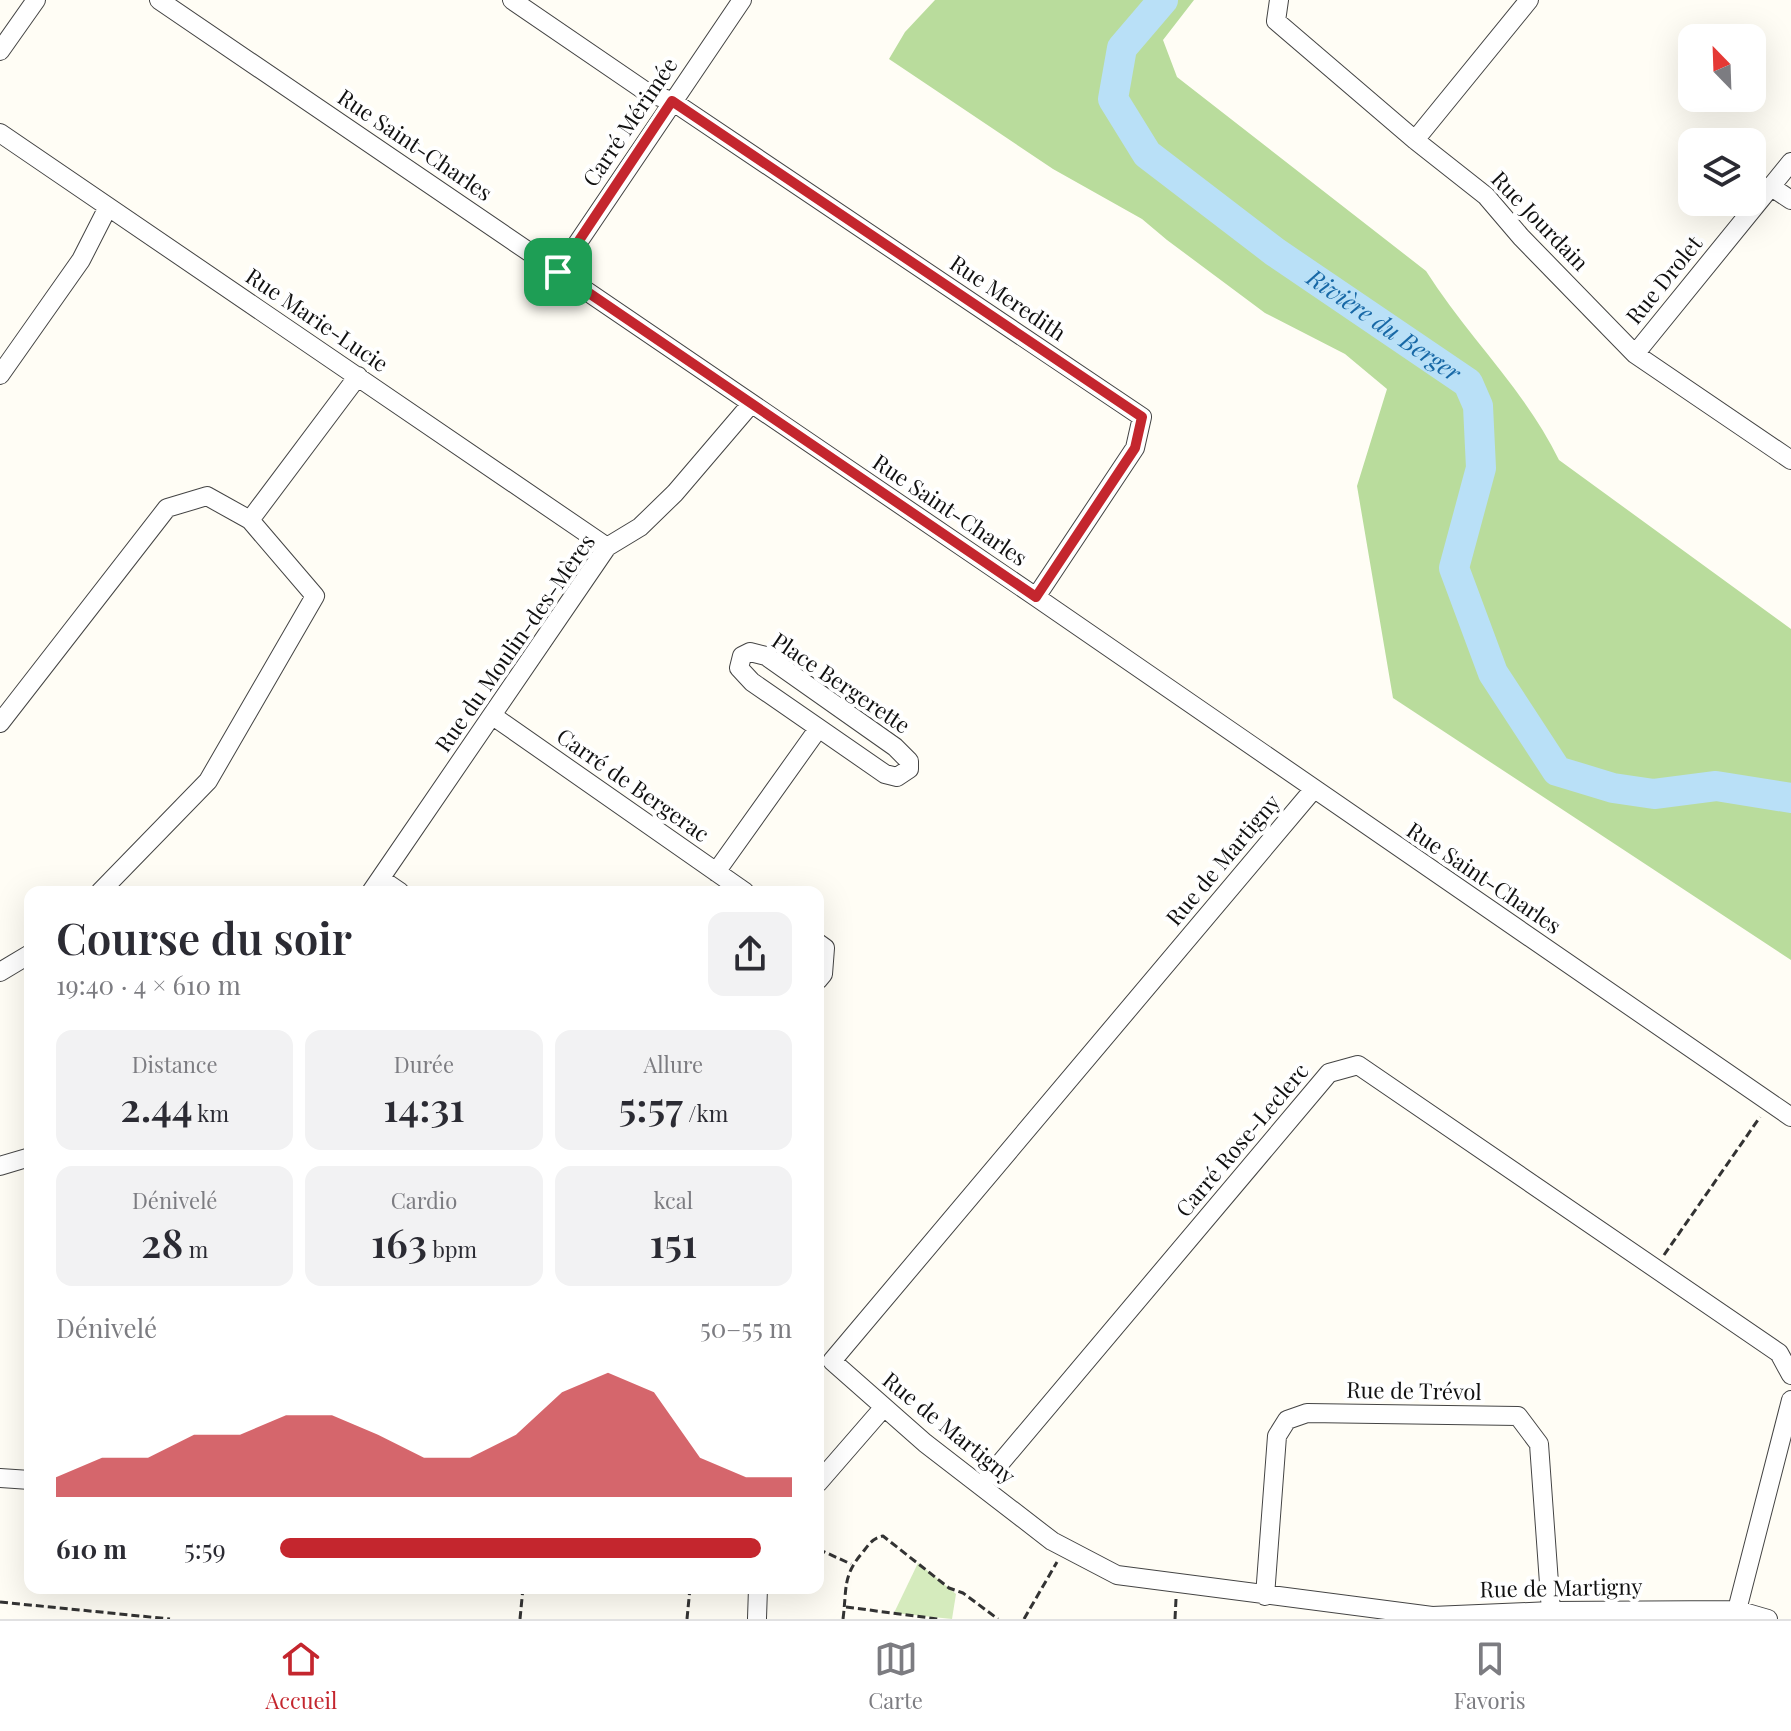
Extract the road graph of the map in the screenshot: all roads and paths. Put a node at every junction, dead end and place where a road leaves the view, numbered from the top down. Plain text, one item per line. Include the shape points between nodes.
1 (36, 0) edge
2 (159, 0) edge
3 (512, 0) edge
4 (742, 0) edge
5 (1279, 0) edge
6 (1529, 0) edge
7 (0, 51) edge
8 (672, 101) junction
9 (0, 133) edge
10 (1415, 140) junction
11 (1791, 162) edge
12 (1770, 186) junction
13 (1791, 200) edge
14 (108, 207) junction
15 (558, 272) junction
16 (1635, 354) junction
17 (0, 375) edge
18 (358, 376) junction
19 (751, 404) junction
20 (1791, 460) edge
21 (250, 520) junction
22 (607, 547) junction
23 (1036, 597) junction
24 (493, 716) junction
25 (0, 723) edge
26 (818, 729) junction
27 (1313, 790) junction
28 (716, 872) junction
29 (106, 886) edge
30 (376, 886) edge
31 (736, 886) edge
32 (24, 958) edge
33 (0, 972) edge
34 (1770, 1103) junction
35 (1791, 1117) edge
36 (24, 1159) edge
37 (0, 1166) edge
38 (1655, 1268) junction
39 (1791, 1375) edge
40 (1791, 1400) edge
41 (884, 1407) junction
42 (824, 1476) edge
43 (0, 1478) edge
44 (24, 1480) edge
45 (981, 1486) junction
46 (1066, 1548) junction
47 (824, 1550) edge
48 (852, 1564) junction
49 (1045, 1582) junction
50 (1051, 1587) dead end
51 (522, 1594) edge
52 (689, 1594) edge
53 (758, 1594) edge
54 (1265, 1596) junction
55 (0, 1602) edge
56 (845, 1607) junction
57 (1737, 1610) junction
58 (1551, 1611) junction
59 (757, 1618) edge
60 (1432, 1618) edge
61 (170, 1619) edge
62 (520, 1619) edge
63 (687, 1619) edge
64 (843, 1619) edge
65 (938, 1619) edge
66 (998, 1619) edge
67 (1024, 1619) edge
68 (1768, 1619) edge

1 - 7 street
2 - 15 street, Rue Saint-Charles
3 - 8 street via 648,93
4 - 8 street, Carré Mérimée
5 - 10 street, Rue Jourdain via 1276,21
6 - 10 street
8 - 15 street, Carré Mérimée
8 - 23 street, Rue Meredith via 1142,417 1135,448
9 - 14 street, Rue Marie-Lucie
10 - 16 street, Rue Jourdain via 1486,196
11 - 12 street, Rue Drolet
12 - 13 street
12 - 16 street, Rue Drolet
14 - 17 street via 81,260
14 - 18 street, Rue Marie-Lucie
15 - 19 street, Rue Saint-Charles
16 - 20 street, Rue Jourdain
18 - 21 street
18 - 22 street, Rue Marie-Lucie
19 - 22 street, Rue du Moulin-des-Mères via 675,493 640,527
19 - 23 street, Rue Saint-Charles
21 - 25 street via 207,496 167,508
21 - 29 street via 315,596 208,781
22 - 24 street, Rue du Moulin-des-Mères
23 - 27 street, Rue Saint-Charles
24 - 28 street, Carré de Bergerac
24 - 30 street, Rue du Moulin-des-Mères
26 - 26 street, Place Bergerette via 885,774 897,777 909,769 909,761 895,747 766,656 742,656 743,675
26 - 28 street
27 - 34 street, Rue Saint-Charles
27 - 41 street, Rue de Martigny via 832,1361
28 - 31 street, Carré de Bergerac
32 - 33 street
34 - 35 street, Rue Saint-Charles
34 - 38 path
36 - 37 street
38 - 39 street, Carré Rose-Leclerc via 1779,1353
38 - 45 street, Carré Rose-Leclerc via 1358,1065 1329,1073
40 - 57 street
41 - 42 street
41 - 45 street, Rue de Martigny
43 - 44 street
45 - 46 street, Rue de Martigny
46 - 49 path
46 - 54 street, Rue de Martigny via 1117,1575
47 - 48 path
48 - 56 path
48 - 66 path via 872,1540 883,1536
49 - 50 path
49 - 67 path
51 - 62 path
52 - 63 path
53 - 59 street
54 - 58 street, Rue de Trévol via 1277,1436 1287,1420 1307,1413 1518,1416 1539,1444
54 - 60 street, Rue de Martigny
55 - 61 path
56 - 64 path
56 - 65 path
57 - 58 street, Rue de Martigny
57 - 68 street, Rue de Martigny
58 - 60 street, Rue de Martigny

